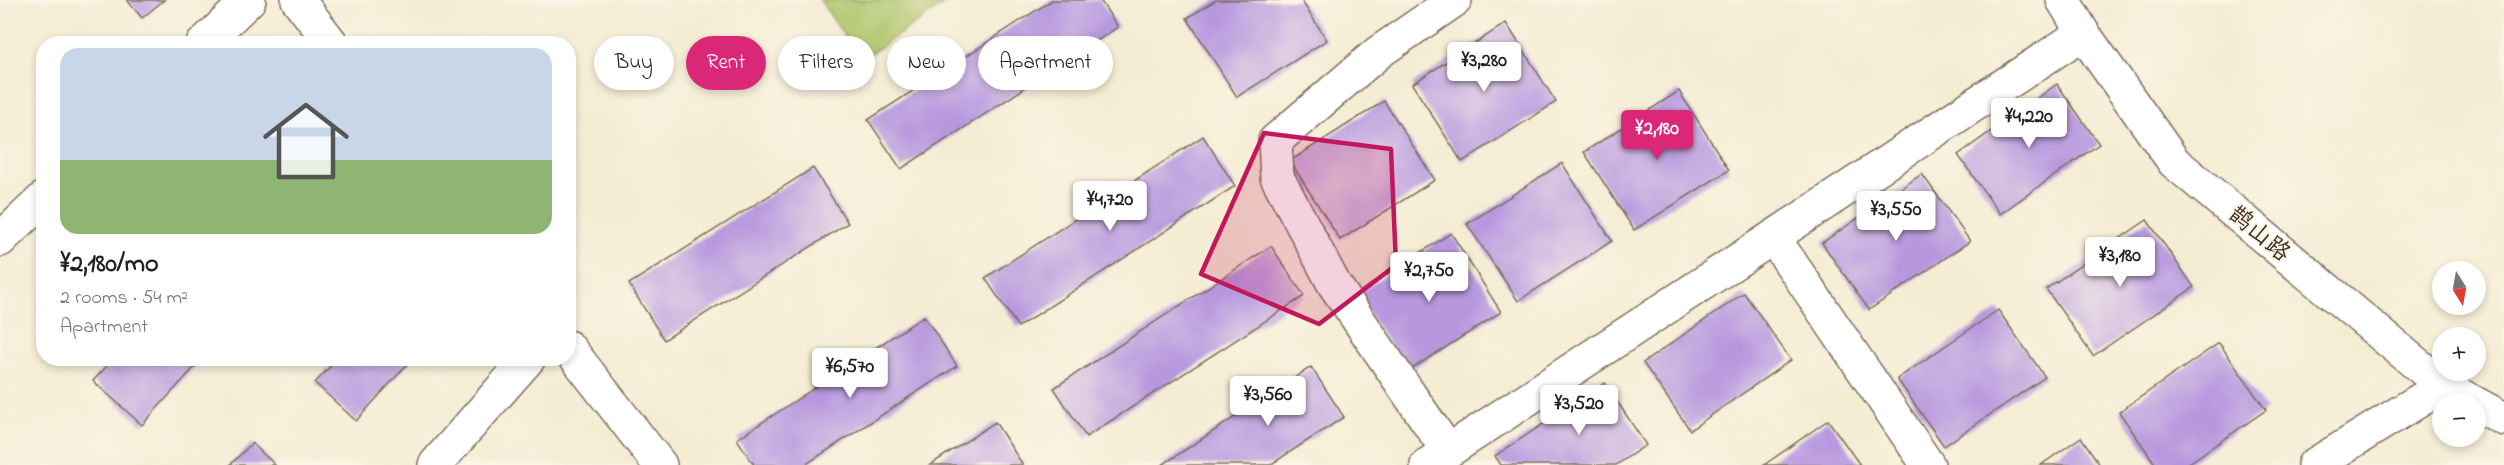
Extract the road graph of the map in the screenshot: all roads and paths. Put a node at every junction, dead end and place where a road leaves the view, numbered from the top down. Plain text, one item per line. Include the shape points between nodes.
1 (249, 0) edge
2 (298, 0) edge
3 (1455, 0) edge
4 (2063, 0) edge
5 (2083, 33) junction
6 (211, 36) edge
7 (326, 36) edge
8 (36, 206) edge
9 (1773, 237) junction
10 (0, 240) edge
11 (576, 357) edge
12 (522, 366) edge
13 (2444, 386) junction
14 (2504, 420) edge
15 (1438, 458) edge
16 (435, 465) edge
17 (660, 465) edge
18 (1928, 465) edge
19 (2314, 465) edge

1 - 6 street
2 - 7 street
3 - 15 street via 1379,52 1275,141 1277,177 1334,284
4 - 5 street, 鹊山路
5 - 9 street
5 - 13 street, 鹊山路 via 2174,162
8 - 10 street
9 - 15 street
9 - 18 street
11 - 17 street
12 - 16 street
13 - 14 street, 鹊山路
13 - 19 street

